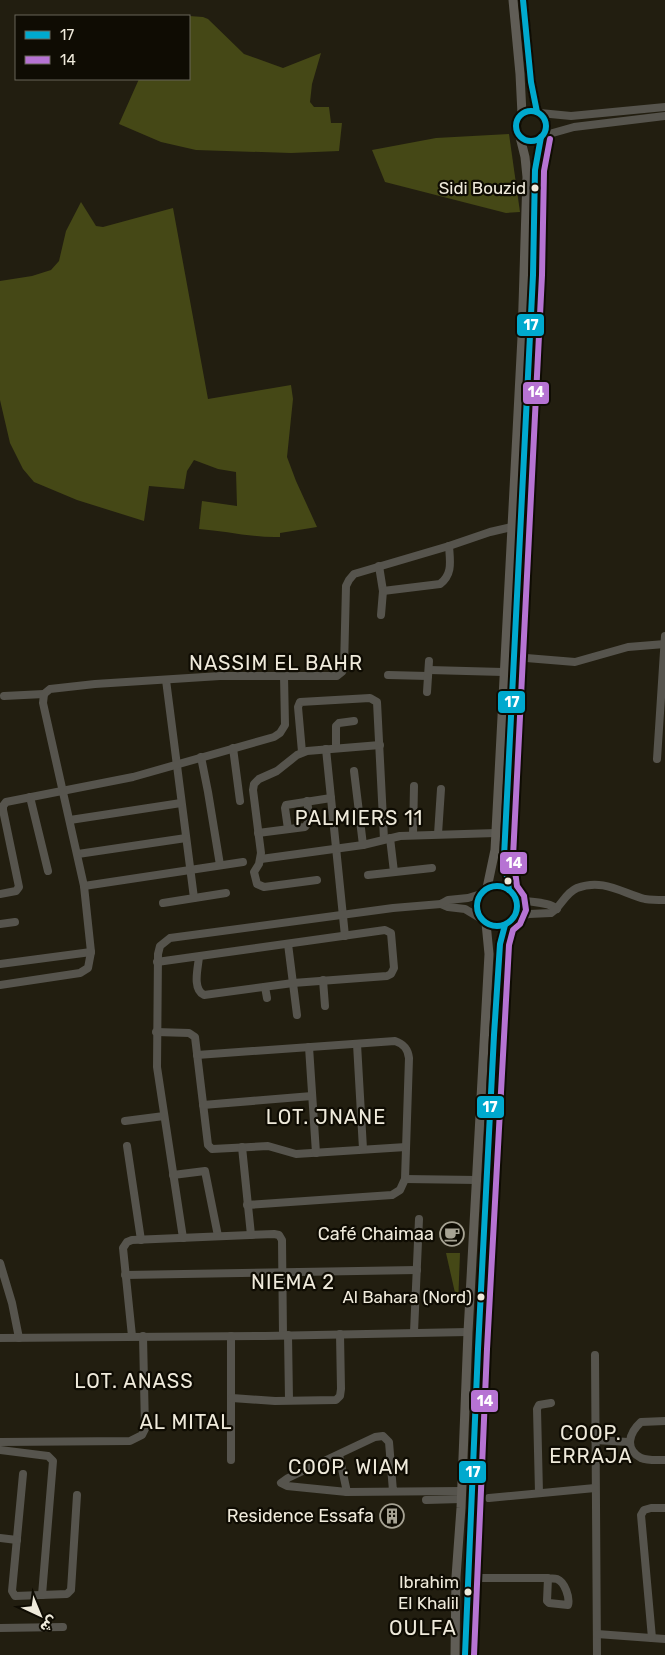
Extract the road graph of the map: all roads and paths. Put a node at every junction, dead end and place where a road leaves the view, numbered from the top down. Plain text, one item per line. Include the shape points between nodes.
1 (513, 0) edge
2 (523, 0) edge
3 (665, 107) edge
4 (538, 112) junction
5 (522, 114) junction
6 (665, 116) edge
7 (520, 137) junction
8 (542, 137) junction
9 (512, 527) junction
10 (449, 546) junction
11 (379, 566) junction
12 (383, 591) junction
13 (381, 615) dead end
14 (665, 636) edge
15 (665, 644) edge
16 (514, 656) junction
17 (429, 661) dead end
18 (503, 672) junction
19 (428, 673) junction
20 (388, 675) dead end
21 (284, 676) junction
22 (166, 680) junction
23 (427, 692) dead end
24 (44, 694) junction
25 (4, 696) dead end
26 (354, 720) dead end
27 (380, 745) junction
28 (233, 748) junction
29 (326, 748) junction
30 (336, 748) junction
31 (302, 752) junction
32 (201, 758) junction
33 (657, 759) dead end
34 (176, 764) junction
35 (354, 770) dead end
36 (414, 786) dead end
37 (441, 789) dead end
38 (64, 790) junction
39 (30, 796) junction
40 (331, 798) junction
41 (240, 801) dead end
42 (307, 801) junction
43 (181, 804) junction
44 (70, 820) junction
45 (288, 829) junction
46 (258, 833) junction
47 (438, 834) junction
48 (496, 834) junction
49 (4, 835) edge
50 (413, 835) junction
51 (186, 838) junction
52 (387, 838) junction
53 (364, 845) junction
54 (336, 849) junction
55 (78, 854) junction
56 (261, 859) junction
57 (243, 862) dead end
58 (220, 865) junction
59 (432, 868) dead end
60 (190, 870) junction
61 (48, 871) dead end
62 (394, 872) junction
63 (368, 876) dead end
64 (318, 880) dead end
65 (84, 886) junction
66 (509, 890) junction
67 (484, 891) junction
68 (226, 893) dead end
69 (0, 894) edge
70 (194, 898) junction
71 (516, 899) junction
72 (665, 900) edge
73 (163, 902) dead end
74 (441, 904) junction
75 (557, 909) junction
76 (342, 915) junction
77 (513, 919) junction
78 (483, 921) junction
79 (15, 922) dead end
80 (0, 924) edge
81 (505, 925) junction
82 (345, 936) junction
83 (288, 944) junction
84 (91, 952) junction
85 (199, 956) junction
86 (157, 962) junction
87 (0, 964) edge
88 (323, 980) junction
89 (293, 983) junction
90 (0, 985) edge
91 (265, 986) junction
92 (267, 998) dead end
93 (325, 1006) dead end
94 (297, 1015) dead end
95 (156, 1032) junction
96 (357, 1044) junction
97 (309, 1047) junction
98 (197, 1055) junction
99 (312, 1096) junction
100 (204, 1104) junction
101 (164, 1116) junction
102 (125, 1121) dead end
103 (127, 1146) dead end
104 (406, 1147) junction
105 (242, 1148) junction
106 (363, 1149) junction
107 (316, 1153) junction
108 (173, 1175) junction
109 (405, 1179) junction
110 (477, 1180) junction
111 (247, 1206) junction
112 (419, 1218) dead end
113 (251, 1235) junction
114 (218, 1236) junction
115 (183, 1238) junction
116 (141, 1240) junction
117 (0, 1263) edge
118 (417, 1270) junction
119 (282, 1272) junction
120 (125, 1275) junction
121 (414, 1332) junction
122 (468, 1332) junction
123 (340, 1334) junction
124 (285, 1335) junction
125 (132, 1336) junction
126 (143, 1336) junction
127 (230, 1336) junction
128 (0, 1338) edge
129 (19, 1338) junction
130 (595, 1355) dead end
131 (232, 1398) junction
132 (289, 1400) junction
133 (551, 1403) dead end
134 (665, 1421) edge
135 (595, 1440) junction
136 (0, 1442) edge
137 (628, 1442) junction
138 (0, 1450) edge
139 (339, 1455) junction
140 (231, 1460) dead end
141 (665, 1460) edge
142 (23, 1474) dead end
143 (595, 1488) junction
144 (393, 1491) junction
145 (347, 1492) junction
146 (539, 1493) junction
147 (77, 1495) dead end
148 (461, 1495) junction
149 (489, 1498) dead end
150 (426, 1500) dead end
151 (665, 1508) edge
152 (0, 1538) edge
153 (17, 1540) junction
154 (468, 1578) junction
155 (548, 1578) dead end
156 (42, 1595) junction
157 (63, 1626) dead end
158 (0, 1628) edge
159 (597, 1634) junction
160 (652, 1638) junction
161 (665, 1639) edge
162 (455, 1655) edge
163 (465, 1655) edge
164 (597, 1655) edge

1 - 5 main road
2 - 4 main road via 531,82
3 - 4 street via 571,116
4 - 5 main road
4 - 8 main road via 546,122
5 - 7 main road via 516,123
6 - 8 street via 574,127
7 - 8 main road via 531,141
7 - 9 main road via 526,167 526,198
8 - 16 main road via 535,170 533,275
9 - 10 street
9 - 18 main road
10 - 11 street
10 - 12 street via 450,568 448,576 440,584
11 - 12 street
11 - 21 street via 358,572 347,583 342,672 334,677
12 - 13 street
14 - 15 street
15 - 16 street via 623,648 575,662
15 - 33 street
16 - 66 main road via 504,856
17 - 19 street
18 - 19 street
18 - 48 main road
19 - 20 street
19 - 23 street
21 - 22 street
21 - 28 street via 285,725 282,731 274,737
22 - 24 street via 53,688
22 - 34 street
24 - 25 street
24 - 38 street via 43,703
26 - 30 street via 336,726
27 - 30 street
27 - 31 street via 378,704 375,700 304,701 298,705
27 - 52 street
28 - 32 street
28 - 41 street
29 - 30 street
29 - 31 street
29 - 40 street
31 - 46 street via 277,772 254,784
32 - 34 street
32 - 58 street
34 - 38 street via 133,777
34 - 43 street
35 - 53 street
36 - 50 street
37 - 47 street
38 - 39 street
38 - 44 street
39 - 49 street via 4,804
39 - 61 street
40 - 42 street
40 - 54 street
42 - 45 street via 308,825
42 - 45 street via 285,806
43 - 44 street
43 - 51 street
44 - 55 street
45 - 46 street
46 - 56 street
47 - 48 street
47 - 50 street
48 - 67 main road via 493,863
49 - 69 street via 19,887 16,891
50 - 52 street
51 - 55 street
51 - 60 street
52 - 53 street
52 - 62 street
53 - 54 street
54 - 56 street
54 - 76 street
55 - 65 street
56 - 64 street via 254,872 257,884 262,887
57 - 58 street
58 - 60 street
59 - 62 street
60 - 65 street
60 - 70 street
62 - 63 street
65 - 84 street
66 - 67 main road via 501,886
66 - 71 main road
67 - 74 street
67 - 78 main road via 477,906
68 - 70 street
70 - 73 street
71 - 75 street via 552,905
71 - 77 main road
72 - 75 street via 648,899 618,888 593,886 576,889 564,898
74 - 76 street
74 - 78 street via 465,909
75 - 77 street via 551,913
76 - 82 street
76 - 86 street via 170,938 160,946
77 - 81 main road
78 - 81 main road
78 - 110 main road via 489,954
79 - 80 street
81 - 154 main road via 500,944 494,1034
82 - 83 street
82 - 88 street via 389,932 394,970 387,976
83 - 85 street
83 - 89 street
84 - 87 street
84 - 90 street via 89,964 83,972
85 - 86 street
85 - 91 street via 197,988 202,994
86 - 95 street
88 - 89 street
88 - 93 street
89 - 91 street
89 - 94 street
91 - 92 street
95 - 98 street via 192,1034 196,1039
95 - 101 street
96 - 97 street
96 - 104 street via 395,1041 407,1050
96 - 106 street
97 - 98 street
97 - 99 street
98 - 100 street
99 - 100 street
99 - 107 street
100 - 105 street via 210,1148
101 - 102 street
101 - 108 street
103 - 116 street
104 - 106 street
104 - 109 street
105 - 107 street via 268,1146 292,1154
105 - 111 street
106 - 107 street
108 - 114 street via 206,1171
108 - 115 street
109 - 110 street
109 - 111 street via 400,1190 392,1195
110 - 122 main road
111 - 113 street
112 - 118 street
113 - 114 street
113 - 119 street via 281,1236
114 - 115 street
115 - 116 street
116 - 120 street via 129,1241 122,1248
117 - 129 street
118 - 119 street
118 - 121 street
119 - 120 street
119 - 124 street
120 - 125 street
121 - 122 street
121 - 123 street
122 - 148 main road
123 - 124 street
123 - 132 street via 340,1396 332,1401
124 - 127 street
124 - 132 street
125 - 126 street
125 - 129 street
126 - 127 street
126 - 136 street via 145,1429 142,1436 130,1441
127 - 131 street
128 - 129 street
130 - 135 street
131 - 132 street
131 - 140 street
133 - 146 street via 539,1405 537,1410
134 - 137 street via 640,1422
135 - 137 street
135 - 143 street
137 - 141 street via 643,1459
138 - 156 street via 48,1456 53,1461
139 - 144 street via 375,1437 386,1437
139 - 145 street
139 - 145 street via 288,1478 282,1484
142 - 153 street
143 - 146 street
143 - 159 street
144 - 145 street
144 - 148 street
146 - 149 street
147 - 156 street via 72,1590 66,1594
148 - 150 street
148 - 162 main road
151 - 160 street via 644,1510 641,1515
152 - 153 street
153 - 156 street via 12,1593 17,1597
154 - 155 street
154 - 163 main road
157 - 158 street
159 - 160 street
159 - 164 street
160 - 161 street

